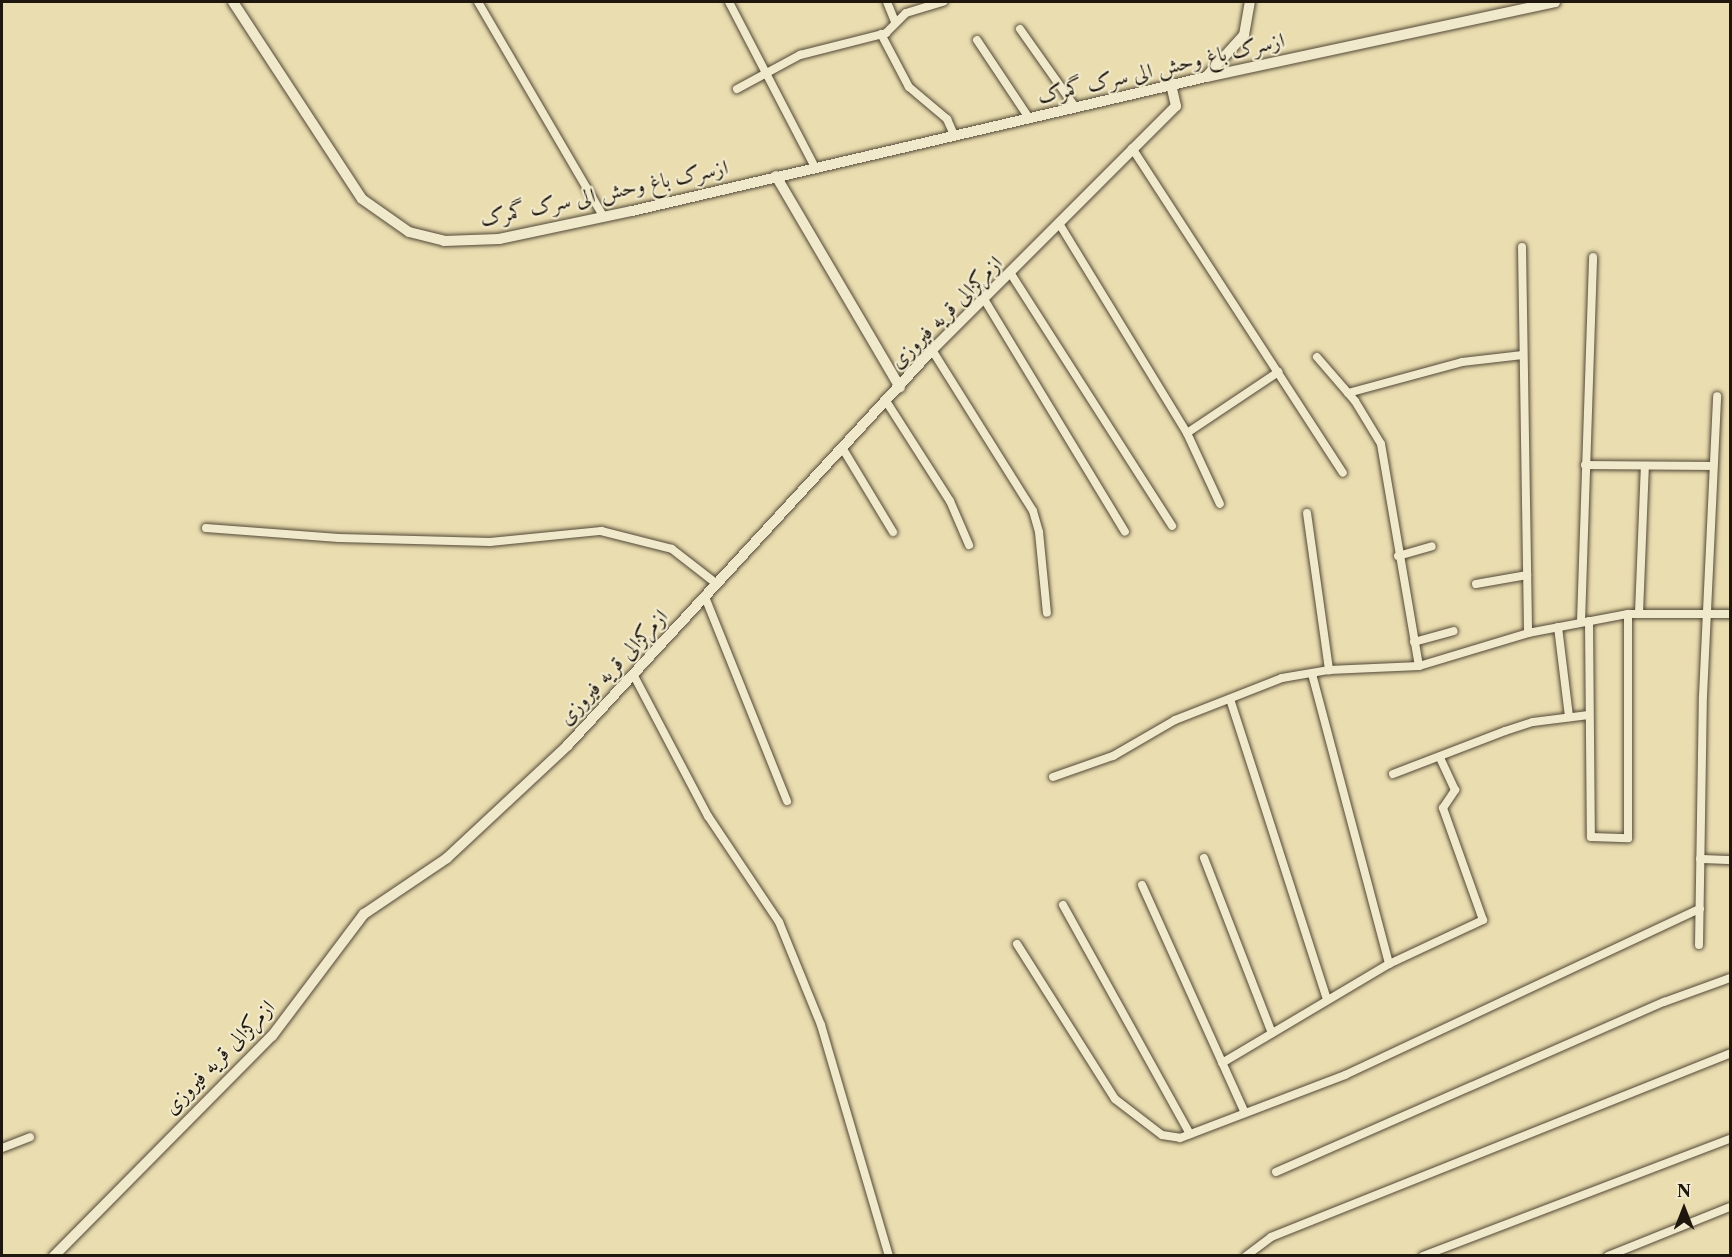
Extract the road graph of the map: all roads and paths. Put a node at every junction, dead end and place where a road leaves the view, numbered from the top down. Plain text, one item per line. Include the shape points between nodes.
1 (233, 2) edge
2 (478, 2) edge
3 (729, 2) edge
4 (887, 2) edge
5 (943, 2) edge
6 (1250, 2) edge
7 (1555, 2) edge
8 (895, 22) junction
9 (1020, 29) dead end
10 (881, 34) junction
11 (977, 40) dead end
12 (766, 72) junction
13 (1206, 77) junction
14 (1171, 85) junction
15 (737, 89) dead end
16 (1075, 107) junction
17 (1029, 118) junction
18 (954, 135) junction
19 (1132, 148) junction
20 (815, 167) junction
21 (776, 176) junction
22 (603, 216) junction
23 (1060, 225) junction
24 (1522, 247) dead end
25 (1593, 257) dead end
26 (1011, 274) junction
27 (984, 298) junction
28 (932, 350) junction
29 (1523, 355) junction
30 (1317, 357) dead end
31 (1278, 372) junction
32 (900, 387) junction
33 (1348, 393) junction
34 (1717, 396) dead end
35 (886, 401) junction
36 (1187, 434) junction
37 (843, 449) junction
38 (1585, 465) junction
39 (1645, 466) junction
40 (1713, 466) junction
41 (1343, 472) dead end
42 (1220, 504) dead end
43 (1307, 513) dead end
44 (1172, 526) dead end
45 (206, 528) dead end
46 (893, 532) dead end
47 (1125, 532) dead end
48 (969, 545) dead end
49 (1432, 546) dead end
50 (1398, 556) junction
51 (1527, 575) junction
52 (717, 584) junction
53 (1476, 584) dead end
54 (705, 597) junction
55 (1047, 613) dead end
56 (1639, 613) junction
57 (1709, 613) junction
58 (1628, 614) junction
59 (1731, 614) edge
60 (1585, 622) junction
61 (1558, 627) junction
62 (1454, 630) dead end
63 (1528, 633) junction
64 (1414, 642) junction
65 (1419, 666) junction
66 (1329, 670) junction
67 (633, 674) junction
68 (1312, 674) junction
69 (1230, 699) junction
70 (1589, 716) junction
71 (1569, 717) junction
72 (1440, 758) junction
73 (1393, 774) dead end
74 (1053, 777) dead end
75 (788, 801) dead end
76 (1204, 858) dead end
77 (1701, 859) junction
78 (1731, 860) edge
79 (1142, 885) dead end
80 (1063, 904) dead end
81 (1700, 909) junction
82 (1017, 944) dead end
83 (1699, 945) dead end
84 (1389, 964) junction
85 (1731, 978) edge
86 (1326, 999) junction
87 (1272, 1033) junction
88 (1731, 1053) edge
89 (1222, 1063) junction
90 (1245, 1113) junction
91 (1190, 1134) junction
92 (30, 1137) dead end
93 (1731, 1139) edge
94 (2, 1148) edge
95 (1276, 1172) dead end
96 (1731, 1207) edge
97 (54, 1256) edge
98 (890, 1256) edge
99 (1246, 1256) edge
100 (1423, 1256) edge
101 (1608, 1256) edge

1 - 22 main road, ازسرک باغ وحش الی سرک گمرک via 351,185 362,199 409,232 444,241 499,239
2 - 22 street
3 - 12 street
4 - 8 street
5 - 8 street via 906,13
6 - 13 main road via 1244,35
7 - 13 main road, ازسرک باغ وحش الی سرک گمرک
8 - 10 street
9 - 16 street
10 - 12 street via 800,55
10 - 18 street via 909,87 947,119
11 - 17 street
12 - 15 street
12 - 20 street
13 - 14 main road, ازسرک باغ وحش الی سرک گمرک
14 - 16 main road, ازسرک باغ وحش الی سرک گمرک
14 - 19 main road, ازمرکزالی قریه فیروزی via 1176,105
16 - 17 main road, ازسرک باغ وحش الی سرک گمرک
17 - 18 main road, ازسرک باغ وحش الی سرک گمرک
18 - 20 main road, ازسرک باغ وحش الی سرک گمرک
19 - 23 main road, ازمرکزالی قریه فیروزی
19 - 31 street
20 - 21 main road, ازسرک باغ وحش الی سرک گمرک
21 - 22 main road, ازسرک باغ وحش الی سرک گمرک
21 - 32 main road
23 - 26 main road, ازمرکزالی قریه فیروزی
23 - 36 street
24 - 29 street
25 - 38 street
26 - 27 main road, ازمرکزالی قریه فیروزی
26 - 44 street
27 - 28 main road, ازمرکزالی قریه فیروزی
27 - 47 street
28 - 32 main road, ازمرکزالی قریه فیروزی
28 - 55 street via 1033,511 1040,532
29 - 33 street via 1462,362
29 - 51 street
30 - 33 street
31 - 36 street
31 - 41 street
32 - 35 main road, ازمرکزالی قریه فیروزی
33 - 50 street via 1381,444
34 - 40 street
35 - 37 main road, ازمرکزالی قریه فیروزی
35 - 48 street via 950,501
36 - 42 street
37 - 46 street
37 - 52 main road, ازمرکزالی قریه فیروزی
38 - 39 street
38 - 60 street
39 - 40 street
39 - 56 street
40 - 57 street
43 - 66 street
45 - 52 street via 339,538 490,542 601,531 672,549
49 - 50 street
50 - 64 street
51 - 53 street
51 - 63 street
52 - 54 main road, ازمرکزالی قریه فیروزی
54 - 67 main road, ازمرکزالی قریه فیروزی
54 - 75 street
56 - 57 street
56 - 58 street
57 - 59 street
57 - 77 street
58 - 60 street
58 - 70 street via 1628,838 1591,837
60 - 61 street
60 - 70 street
61 - 63 street
61 - 71 street
62 - 64 street
63 - 65 street
64 - 65 street
65 - 66 street
66 - 68 street
67 - 97 main road, ازمرکزالی قریه فیروزی via 568,745 447,858 364,914 272,1036
67 - 98 street via 708,816 779,922 820,1025
68 - 69 street via 1282,678
68 - 84 street
69 - 74 street via 1175,720 1113,756
69 - 86 street
70 - 71 street
71 - 72 street via 1505,731
72 - 73 street
72 - 84 street via 1455,790 1443,808 1484,920
76 - 87 street
77 - 78 street
77 - 81 street
79 - 89 street
80 - 91 street
81 - 83 street
81 - 90 street via 1345,1075
82 - 91 street via 1115,1099 1162,1135 1180,1138
84 - 86 street
85 - 95 street via 1654,1007
86 - 87 street
87 - 89 street
88 - 99 street via 1271,1237
89 - 90 street
90 - 91 street
92 - 94 street
93 - 100 street
96 - 101 street

